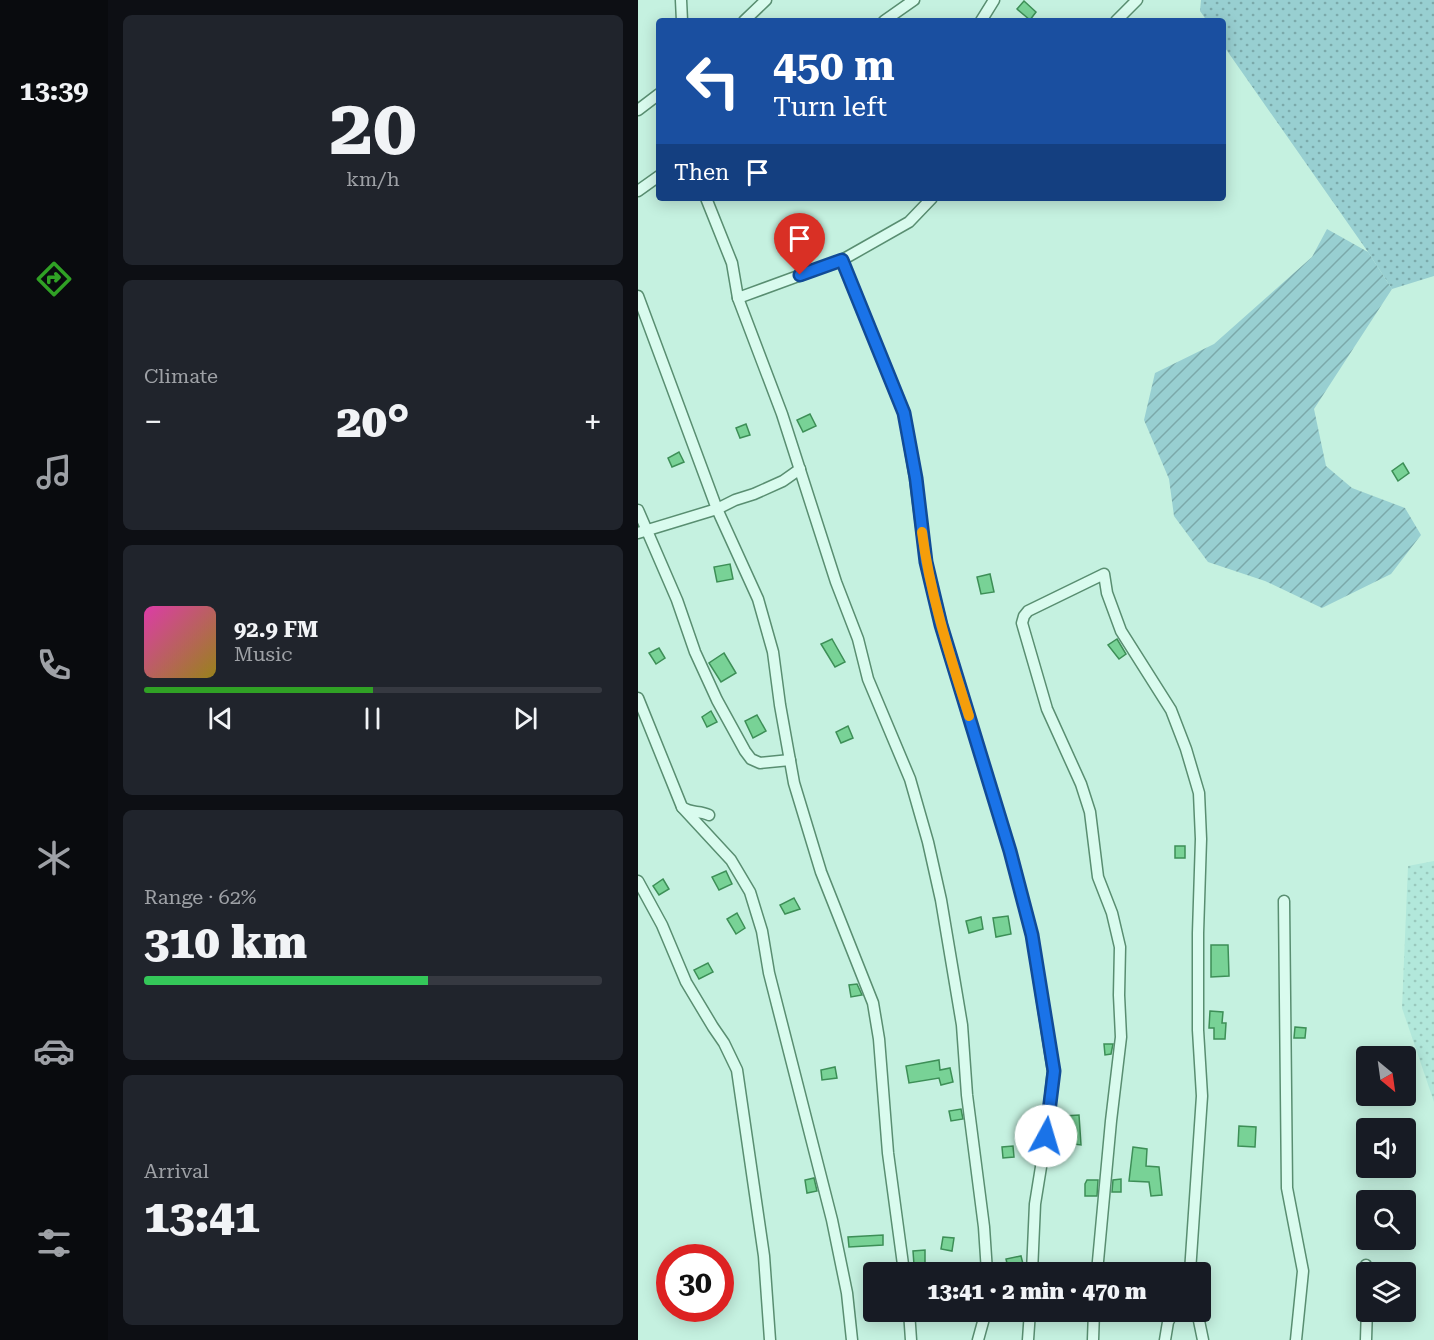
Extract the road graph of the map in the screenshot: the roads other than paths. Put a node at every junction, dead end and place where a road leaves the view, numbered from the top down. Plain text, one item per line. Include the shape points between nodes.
1 (681, 0) edge
2 (766, 0) edge
3 (914, 0) edge
4 (994, 0) edge
5 (1137, 0) edge
6 (682, 18) edge
7 (747, 18) edge
8 (888, 18) edge
9 (983, 18) edge
10 (1119, 18) edge
11 (656, 96) edge
12 (638, 110) edge
13 (656, 178) edge
14 (638, 191) edge
15 (707, 201) edge
16 (929, 201) edge
17 (842, 260) junction
18 (638, 296) edge
19 (738, 298) junction
20 (800, 469) junction
21 (638, 510) edge
22 (717, 510) junction
23 (642, 531) edge
24 (638, 698) edge
25 (790, 760) junction
26 (682, 807) junction
27 (708, 815) dead end
28 (638, 881) edge
29 (1284, 902) dead end
30 (903, 1262) edge
31 (986, 1262) edge
32 (1032, 1262) edge
33 (1098, 1262) edge
34 (1191, 1262) edge
35 (910, 1322) edge
36 (983, 1322) edge
37 (1029, 1322) edge
38 (1094, 1322) edge
39 (1168, 1322) edge
40 (1199, 1322) edge
41 (1367, 1322) edge
42 (770, 1340) edge
43 (852, 1340) edge
44 (911, 1340) edge
45 (978, 1340) edge
46 (1028, 1340) edge
47 (1093, 1340) edge
48 (1165, 1340) edge
49 (1203, 1340) edge
50 (1296, 1340) edge
51 (1366, 1340) edge

1 - 6 street
2 - 7 street
3 - 8 street
4 - 9 street
5 - 10 street
11 - 12 street
13 - 14 street
15 - 19 street via 732,264
16 - 17 street via 909,222
17 - 19 street
17 - 32 street via 904,413 926,562 941,625 1032,935 1054,1071 1035,1204
18 - 22 street
19 - 20 street
20 - 22 street via 783,481
20 - 31 street via 868,678 910,779 928,842 962,1025
21 - 23 street
22 - 23 street
22 - 25 street via 758,598 773,652
23 - 25 street via 677,600 717,700 745,751 760,763
24 - 26 street
25 - 30 street via 821,872 873,1003
26 - 27 street
26 - 43 street via 731,860 750,892 829,1209 847,1293
28 - 42 street via 686,982 737,1070 764,1256
29 - 50 street via 1287,1188 1303,1271
33 - 34 street via 1121,1037 1120,947 1098,877 1090,812 1048,709 1022,623 1028,611 1104,574 1121,631 1171,710 1199,793 1198,1030 1202,1096
35 - 44 street
36 - 45 street
37 - 46 street
38 - 47 street
39 - 48 street
40 - 49 street
41 - 51 street

